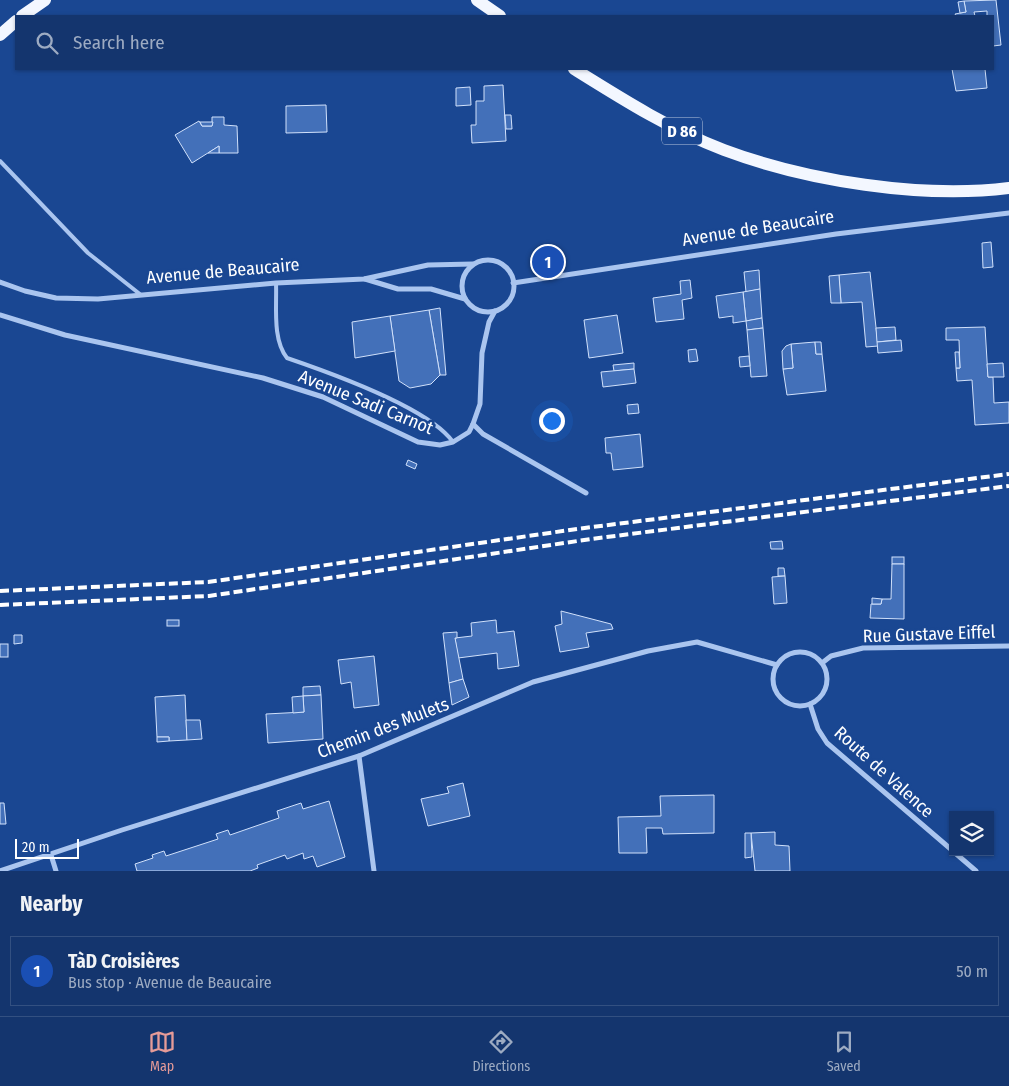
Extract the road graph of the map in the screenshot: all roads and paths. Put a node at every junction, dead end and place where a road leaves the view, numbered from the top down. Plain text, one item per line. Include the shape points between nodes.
1 (46, 0) edge
2 (477, 0) edge
3 (24, 15) edge
4 (499, 15) edge
5 (15, 22) edge
6 (0, 35) edge
7 (576, 70) edge
8 (0, 161) edge
9 (1009, 188) edge
10 (1009, 213) edge
11 (473, 264) junction
12 (364, 279) junction
13 (0, 282) edge
14 (276, 283) junction
15 (513, 283) junction
16 (142, 296) junction
17 (465, 299) junction
18 (495, 311) junction
19 (0, 315) edge
20 (473, 424) junction
21 (453, 442) junction
22 (586, 493) dead end
23 (1009, 646) edge
24 (822, 663) junction
25 (777, 666) junction
26 (810, 704) junction
27 (359, 756) junction
28 (949, 849) edge
29 (51, 855) junction
30 (958, 856) edge
31 (0, 871) edge
32 (56, 871) edge
33 (374, 871) edge
34 (976, 871) edge

1 - 3 main road
2 - 4 main road
5 - 6 main road
7 - 9 main road, D 86 via 673,127 725,150 800,172 905,189
8 - 16 lane via 88,253
10 - 15 street, Avenue de Beaucaire via 836,234
11 - 12 street, Avenue de Beaucaire via 428,265
11 - 15 street via 480,260 497,261 509,271
11 - 17 street via 464,276 462,292
12 - 14 street, Avenue de Beaucaire
12 - 17 street, Avenue de Beaucaire via 398,289 431,289
13 - 16 street, Avenue de Beaucaire via 56,298
14 - 16 street, Avenue de Beaucaire
14 - 21 lane, Avenue Sadi Carnot via 278,337 287,358 366,388 445,431
15 - 18 street via 508,302
17 - 18 street via 478,310
18 - 20 street via 482,352 480,404
19 - 21 street, Avenue Sadi Carnot via 64,335 263,378 323,397 418,442 428,445
20 - 21 street via 469,432
20 - 22 street via 483,434
23 - 24 street, Rue Gustave Eiffel via 863,648 831,656
24 - 25 street via 810,654 795,652
24 - 26 street via 826,670 826,687
25 - 26 street via 773,682 780,697 794,705
25 - 27 street, Chemin des Mulets via 705,644 685,642 533,682
26 - 28 street, Route de Valence via 818,729 827,743
27 - 29 street, Chemin des Mulets
27 - 33 street
29 - 31 street, Chemin des Mulets
29 - 32 street
30 - 34 street, Route de Valence

